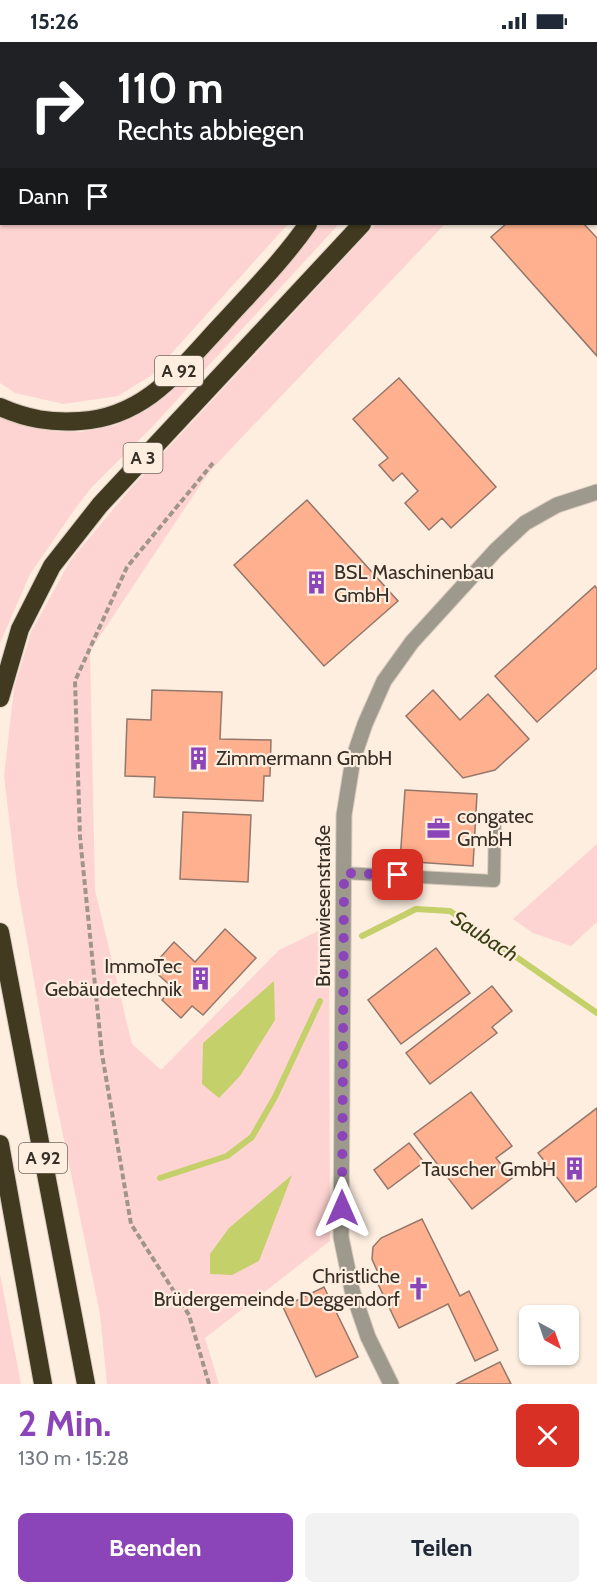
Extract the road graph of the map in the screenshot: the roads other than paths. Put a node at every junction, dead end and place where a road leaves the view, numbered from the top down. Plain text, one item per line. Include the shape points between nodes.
1 (307, 225) edge
2 (361, 225) edge
3 (0, 407) edge
4 (597, 492) edge
5 (0, 698) edge
6 (495, 819) dead end
7 (344, 873) junction
8 (0, 932) edge
9 (0, 1144) edge
10 (43, 1384) edge
11 (86, 1384) edge
12 (391, 1384) edge

1 - 3 highway, A 92 via 288,252 176,373 142,402 97,420 66,422 40,421
2 - 5 highway, A 3 via 100,505 52,566 20,629
4 - 7 street, Brunnwiesenstraße via 557,505 525,523 412,642 384,681 353,759 344,814
6 - 7 lane via 494,881
7 - 12 street, Brunnwiesenstraße via 341,1237 352,1290 368,1337
8 - 11 highway, A 92
9 - 10 highway, A 92

